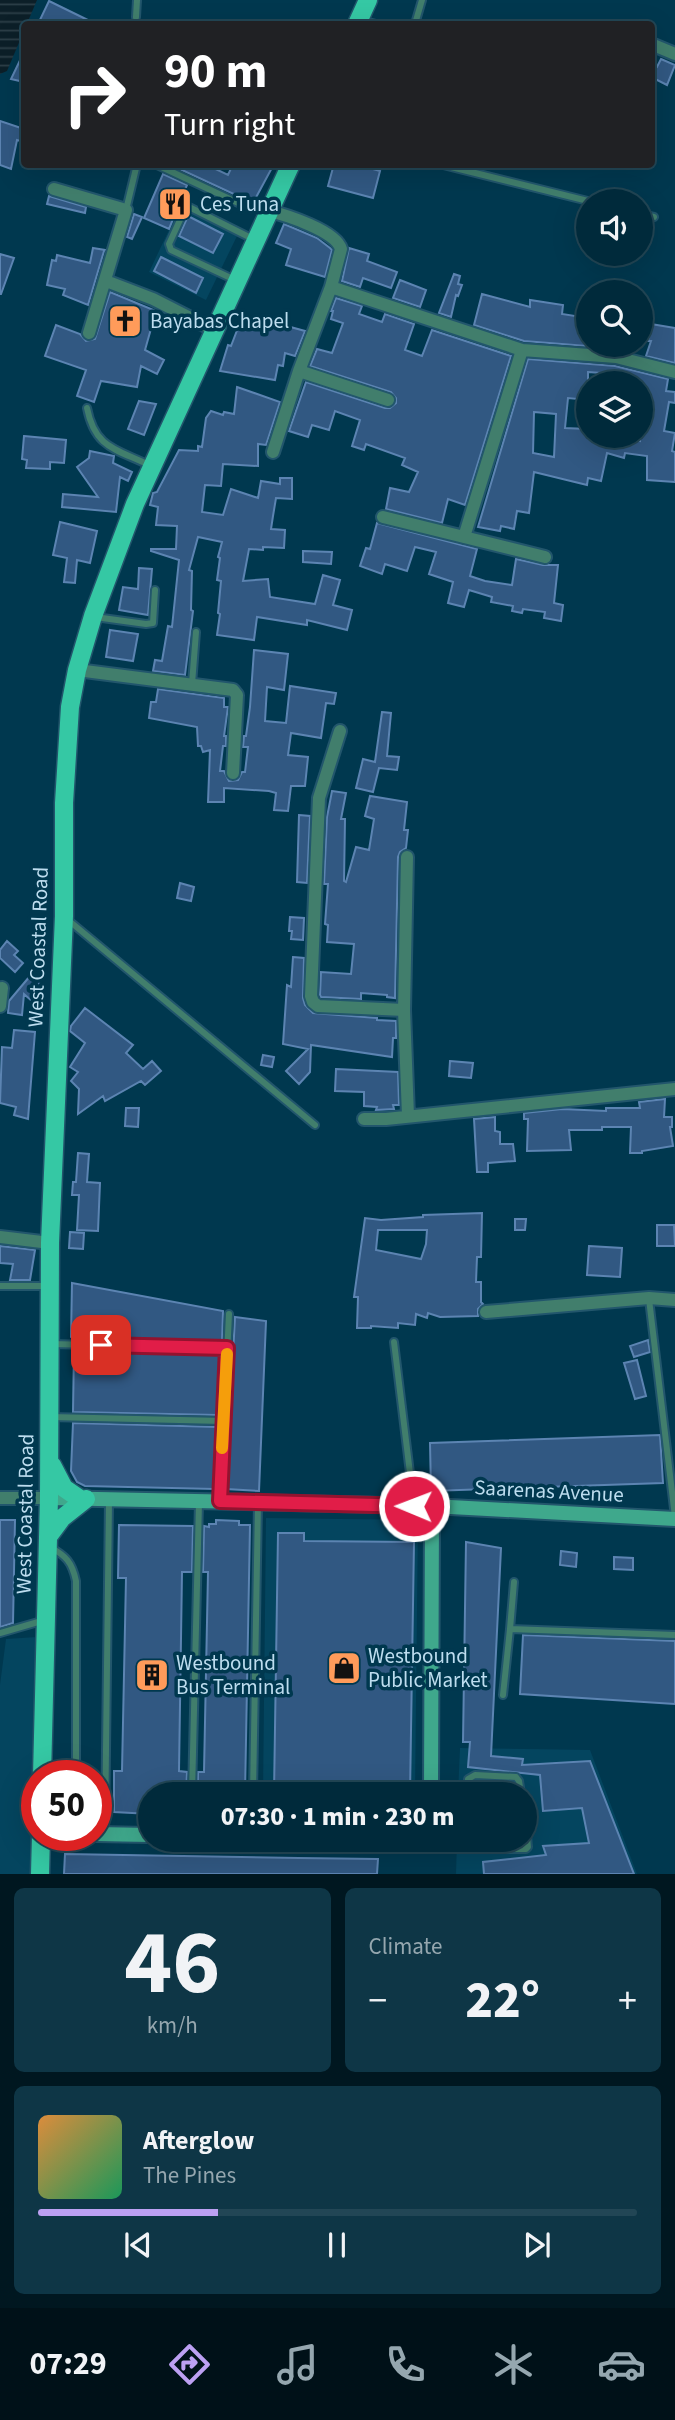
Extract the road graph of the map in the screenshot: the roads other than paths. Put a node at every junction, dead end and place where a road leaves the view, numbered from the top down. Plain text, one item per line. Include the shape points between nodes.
1 (137, 0) edge
2 (368, 0) edge
3 (422, 0) edge
4 (136, 17) dead end
5 (364, 21) edge
6 (416, 21) edge
7 (655, 46) edge
8 (675, 54) edge
9 (136, 168) edge
10 (163, 168) edge
11 (289, 168) edge
12 (455, 168) edge
13 (54, 188) dead end
14 (576, 198) edge
15 (126, 210) junction
16 (269, 211) junction
17 (256, 240) junction
18 (106, 281) junction
19 (237, 281) junction
20 (331, 287) junction
21 (214, 330) junction
22 (89, 333) dead end
23 (522, 350) junction
24 (299, 371) junction
25 (675, 372) edge
26 (388, 400) dead end
27 (87, 408) dead end
28 (273, 452) dead end
29 (151, 466) junction
30 (383, 517) dead end
31 (464, 537) junction
32 (545, 557) dead end
33 (155, 590) dead end
34 (93, 616) junction
35 (196, 632) dead end
36 (77, 670) junction
37 (192, 684) junction
38 (340, 731) dead end
39 (233, 773) dead end
40 (407, 857) dead end
41 (64, 916) junction
42 (2, 988) dead end
43 (0, 1006) edge
44 (404, 1010) junction
45 (675, 1089) edge
46 (408, 1116) junction
47 (364, 1119) dead end
48 (315, 1125) dead end
49 (0, 1237) edge
50 (50, 1243) junction
51 (0, 1286) edge
52 (50, 1286) junction
53 (649, 1298) junction
54 (675, 1300) edge
55 (486, 1312) dead end
56 (229, 1314) dead end
57 (394, 1342) dead end
58 (50, 1344) junction
59 (227, 1348) junction
60 (50, 1417) junction
61 (223, 1421) junction
62 (49, 1458) junction
63 (0, 1498) edge
64 (49, 1499) junction
65 (83, 1499) junction
66 (109, 1500) junction
67 (199, 1500) junction
68 (220, 1501) junction
69 (258, 1503) junction
70 (414, 1506) junction
71 (432, 1506) junction
72 (675, 1519) edge
73 (48, 1542) junction
74 (514, 1582) dead end
75 (46, 1620) junction
76 (510, 1629) junction
77 (0, 1633) edge
78 (675, 1635) edge
79 (503, 1695) dead end
80 (42, 1760) edge
81 (75, 1760) edge
82 (103, 1760) edge
83 (192, 1782) edge
84 (253, 1782) edge
85 (431, 1782) edge
86 (468, 1782) edge
87 (519, 1782) edge
88 (112, 1834) edge
89 (138, 1835) edge
90 (41, 1851) edge
91 (40, 1874) edge

1 - 4 lane
2 - 5 main road
3 - 6 lane
7 - 8 street
9 - 15 lane
10 - 16 lane via 249,208
11 - 16 main road, West Coastal Road
12 - 14 lane
13 - 15 street
15 - 18 street
16 - 17 main road, West Coastal Road
16 - 20 street via 290,216 340,244 341,257
17 - 19 main road, West Coastal Road
17 - 19 lane via 185,208 169,244 171,250
18 - 21 street
18 - 22 street
19 - 21 main road, West Coastal Road
20 - 23 street
20 - 24 street
21 - 29 main road, West Coastal Road
23 - 25 street via 616,357
23 - 31 street
24 - 26 street
24 - 28 street
27 - 29 lane via 100,439
29 - 34 main road, West Coastal Road
30 - 31 street
31 - 32 street
33 - 34 lane via 153,623
34 - 36 main road, West Coastal Road
35 - 37 lane
36 - 37 street
36 - 41 main road, West Coastal Road via 67,738
37 - 39 street via 233,690 237,695
38 - 44 street via 319,798 311,996 318,1006
40 - 44 street
41 - 48 lane
41 - 50 main road, West Coastal Road
42 - 43 street
44 - 46 street
45 - 46 street
46 - 47 street
49 - 50 street
50 - 52 main road, West Coastal Road
51 - 52 lane
52 - 58 main road, West Coastal Road
53 - 54 street
53 - 55 street
53 - 72 lane
56 - 59 lane
57 - 70 lane
58 - 59 lane
58 - 60 main road, West Coastal Road
59 - 61 lane
60 - 61 lane
60 - 62 main road, West Coastal Road
61 - 68 lane
62 - 64 main road, West Coastal Road
62 - 65 main road via 64,1488
63 - 64 street, Saarenas Avenue
64 - 65 main road, Saarenas Avenue
64 - 73 main road, West Coastal Road
65 - 66 main road, Saarenas Avenue
65 - 73 main road via 62,1518
66 - 67 main road, Saarenas Avenue
66 - 82 lane
67 - 68 main road, Saarenas Avenue
67 - 83 lane
68 - 69 main road, Saarenas Avenue
69 - 70 main road, Saarenas Avenue
69 - 84 lane
70 - 71 main road, Saarenas Avenue
71 - 72 main road, Saarenas Avenue
71 - 85 main road
73 - 75 main road, West Coastal Road
73 - 81 lane via 72,1565 76,1581
74 - 76 lane
75 - 77 lane
75 - 80 main road, West Coastal Road
76 - 78 lane
76 - 79 lane
86 - 87 lane via 475,1774 516,1777
88 - 89 main road
90 - 91 main road

